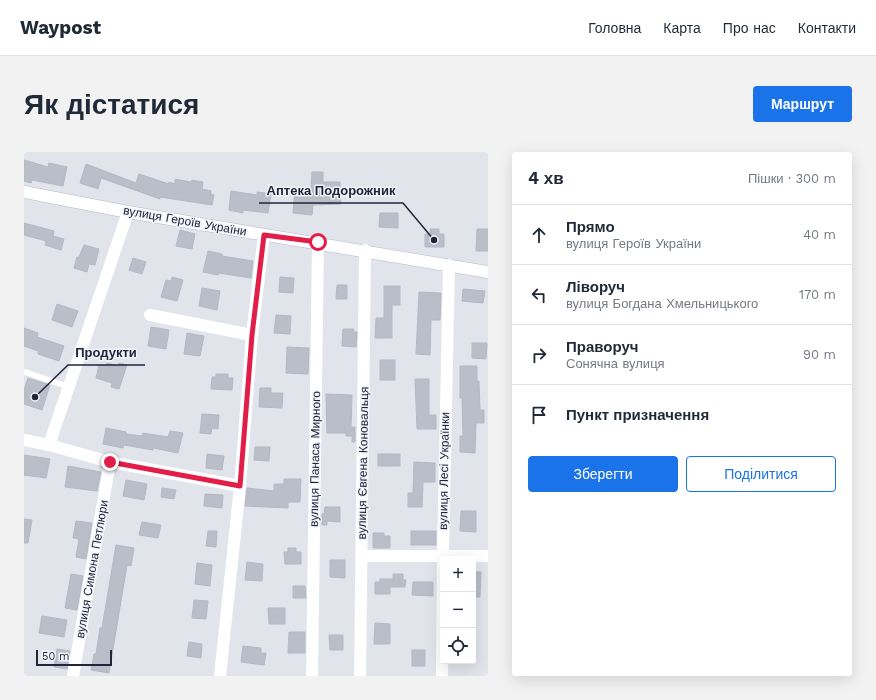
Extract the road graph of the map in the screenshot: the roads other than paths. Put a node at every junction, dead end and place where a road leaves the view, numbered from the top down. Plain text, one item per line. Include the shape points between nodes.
1 (24, 192) edge
2 (128, 212) junction
3 (264, 235) junction
4 (318, 242) junction
5 (365, 250) junction
6 (448, 265) junction
7 (488, 272) edge
8 (150, 315) dead end
9 (252, 335) junction
10 (25, 372) edge
11 (69, 387) junction
12 (24, 440) edge
13 (49, 445) junction
14 (110, 462) junction
15 (240, 486) junction
16 (362, 556) junction
17 (440, 556) edge
18 (442, 556) edge
19 (476, 556) edge
20 (488, 556) edge
21 (442, 592) edge
22 (73, 676) edge
23 (220, 676) edge
24 (312, 676) edge
25 (360, 676) edge
26 (442, 676) edge

1 - 2 street, вулиця Героїв України
2 - 3 street, вулиця Героїв України
2 - 11 street
3 - 4 street, вулиця Героїв України
3 - 9 street
4 - 5 street, вулиця Героїв України
4 - 24 street, вулиця Панаса Мирного
5 - 6 street, вулиця Героїв України
5 - 16 street, вулиця Євгена Коновальця
6 - 7 street, вулиця Героїв України
6 - 18 street, вулиця Лесі Українки
8 - 9 street
9 - 15 street
10 - 11 lane
11 - 13 street
12 - 13 street
13 - 14 street
14 - 15 street
14 - 22 street, вулиця Симона Петлюри
15 - 23 street
16 - 17 street
16 - 25 street, вулиця Євгена Коновальця
19 - 20 street
21 - 26 street, вулиця Лесі Українки

